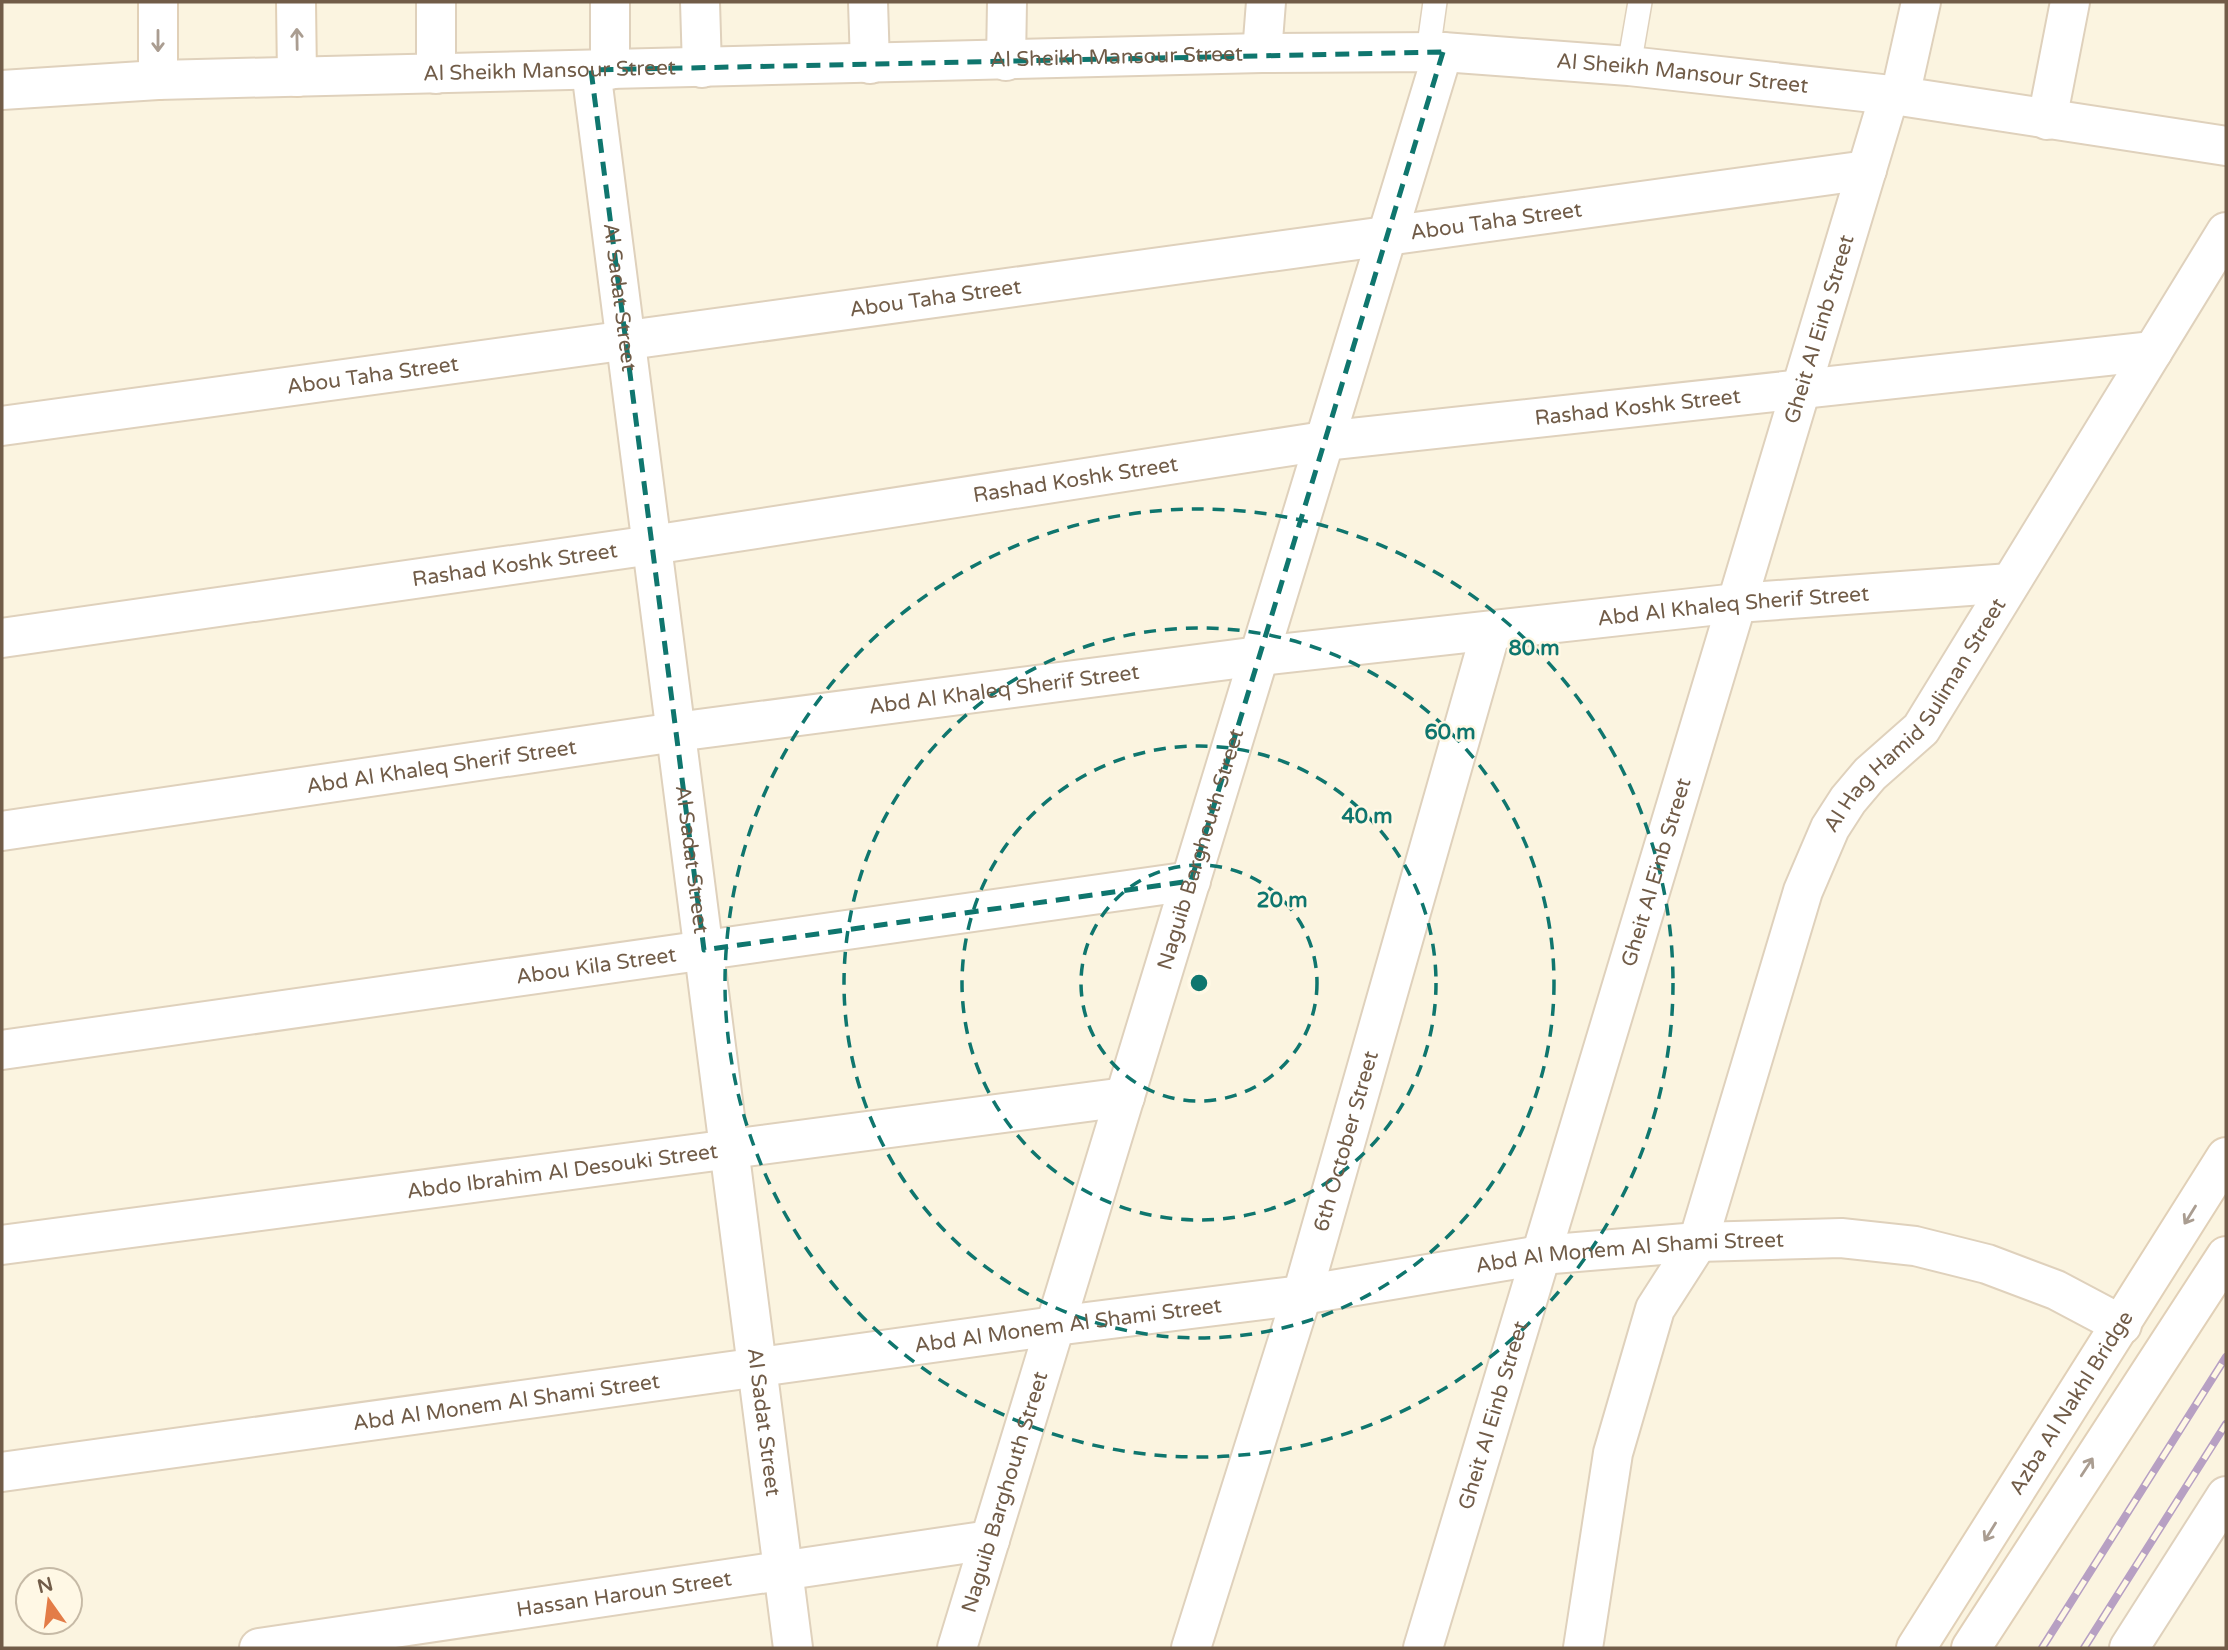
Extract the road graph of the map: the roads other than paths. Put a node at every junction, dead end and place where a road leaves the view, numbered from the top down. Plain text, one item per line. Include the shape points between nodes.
1 (158, 2) edge
2 (296, 2) edge
3 (436, 2) edge
4 (610, 2) edge
5 (700, 2) edge
6 (868, 2) edge
7 (1007, 2) edge
8 (1266, 2) edge
9 (1435, 2) edge
10 (1640, 2) edge
11 (1921, 2) edge
12 (2070, 2) edge
13 (1436, 52) junction
14 (1262, 53) junction
15 (1006, 61) junction
16 (870, 64) junction
17 (1629, 66) junction
18 (702, 68) junction
19 (600, 70) junction
20 (436, 74) junction
21 (297, 77) junction
22 (158, 80) junction
23 (2, 90) edge
24 (1894, 96) junction
25 (2047, 120) junction
26 (2226, 146) edge
27 (1867, 170) junction
28 (2226, 232) edge
29 (1387, 237) junction
30 (625, 341) junction
31 (2153, 351) junction
32 (1802, 387) junction
33 (2, 426) edge
34 (1324, 441) junction
35 (652, 545) junction
36 (2010, 583) junction
37 (1737, 603) junction
38 (1491, 631) junction
39 (2, 638) edge
40 (1259, 656) junction
41 (676, 732) junction
42 (2, 831) edge
43 (1191, 881) junction
44 (704, 950) junction
45 (2, 1050) edge
46 (1125, 1097) junction
47 (729, 1149) junction
48 (2226, 1157) edge
49 (1698, 1242) junction
50 (2, 1245) edge
51 (1541, 1255) junction
52 (2226, 1256) edge
53 (1302, 1295) junction
54 (2122, 1325) junction
55 (1055, 1326) junction
56 (758, 1369) junction
57 (2, 1472) edge
58 (2024, 1478) junction
59 (2226, 1496) edge
60 (2064, 1502) junction
61 (990, 1540) junction
62 (783, 1571) junction
63 (1907, 1646) edge
64 (259, 1648) edge
65 (793, 1648) edge
66 (957, 1648) edge
67 (1191, 1648) edge
68 (1423, 1648) edge
69 (1583, 1648) edge
70 (1971, 1648) edge
71 (2133, 1648) edge

1 -> 22 street
21 -> 2 street
3 - 20 street
4 - 19 street, Al Sadat Street
5 - 18 street
6 - 16 street
7 - 15 street
8 - 14 street
9 - 13 lane
10 - 17 lane
11 - 24 street, Gheit Al Einb Street
12 - 25 street
13 - 14 street, Al Sheikh Mansour Street
13 - 17 street, Al Sheikh Mansour Street
13 - 29 street, Naguib Barghouth Street
14 - 15 street, Al Sheikh Mansour Street
15 - 16 street, Al Sheikh Mansour Street
16 - 18 street, Al Sheikh Mansour Street
17 - 24 street, Al Sheikh Mansour Street
18 - 19 street, Al Sheikh Mansour Street
19 - 20 street, Al Sheikh Mansour Street
19 - 30 street, Al Sadat Street
20 - 21 street, Al Sheikh Mansour Street
21 - 22 street, Al Sheikh Mansour Street
22 - 23 street, Al Sheikh Mansour Street
24 - 25 street, Al Sheikh Mansour Street
24 - 27 street, Gheit Al Einb Street
25 - 26 street, Al Sheikh Mansour Street
27 - 29 street, Abou Taha Street
27 - 32 street, Gheit Al Einb Street
28 - 31 street, Al Hag Hamid Suliman Street
29 - 30 street, Abou Taha Street
29 - 34 street, Naguib Barghouth Street
30 - 33 street, Abou Taha Street
30 - 35 street, Al Sadat Street
31 - 32 street, Rashad Koshk Street
31 - 36 street, Al Hag Hamid Suliman Street
32 - 34 street, Rashad Koshk Street
32 - 37 street, Gheit Al Einb Street
34 - 35 street, Rashad Koshk Street
34 - 40 street, Naguib Barghouth Street
35 - 39 street, Rashad Koshk Street
35 - 41 street, Al Sadat Street
36 - 37 street, Abd Al Khaleq Sherif Street
36 - 49 street, Al Hag Hamid Suliman Street via 1921,730 1886,758 1848,800 1815,859
37 - 38 street, Abd Al Khaleq Sherif Street
37 - 51 street, Gheit Al Einb Street
38 - 40 street, Abd Al Khaleq Sherif Street
38 - 53 street, 6th October Street
40 - 41 street, Abd Al Khaleq Sherif Street
40 - 43 street, Naguib Barghouth Street
41 - 42 street, Abd Al Khaleq Sherif Street
41 - 44 street, Al Sadat Street
43 - 44 street, Abou Kila Street
43 - 46 street, Naguib Barghouth Street
44 - 45 street, Abou Kila Street
44 - 47 street, Al Sadat Street
46 - 47 street, Abdo Ibrahim Al Desouki Street
46 - 55 street, Naguib Barghouth Street
47 - 50 street, Abdo Ibrahim Al Desouki Street
47 - 56 street, Al Sadat Street
48 -> 54 street, Azba Al Nakhl Bridge
49 - 51 street, Abd Al Monem Al Shami Street
49 - 54 street, Abd Al Monem Al Shami Street via 1841,1238 1915,1246 1987,1264 2056,1290
49 - 69 street, Al Hag Hamid Suliman Street via 1655,1309 1613,1453
51 - 53 street, Abd Al Monem Al Shami Street
51 - 68 street, Gheit Al Einb Street
60 -> 52 street
53 - 55 street, Abd Al Monem Al Shami Street
53 - 67 street, 6th October Street
54 - 58 street, Azba Al Nakhl Bridge
55 - 56 street, Abd Al Monem Al Shami Street
55 - 61 street, Naguib Barghouth Street
56 - 57 street, Abd Al Monem Al Shami Street
56 - 62 street, Al Sadat Street
58 - 60 street
58 -> 63 street, Azba Al Nakhl Bridge
59 - 71 street
60 - 70 street
61 - 62 street, Hassan Haroun Street
61 - 66 street, Naguib Barghouth Street
62 - 64 street, Hassan Haroun Street
62 - 65 street, Al Sadat Street

